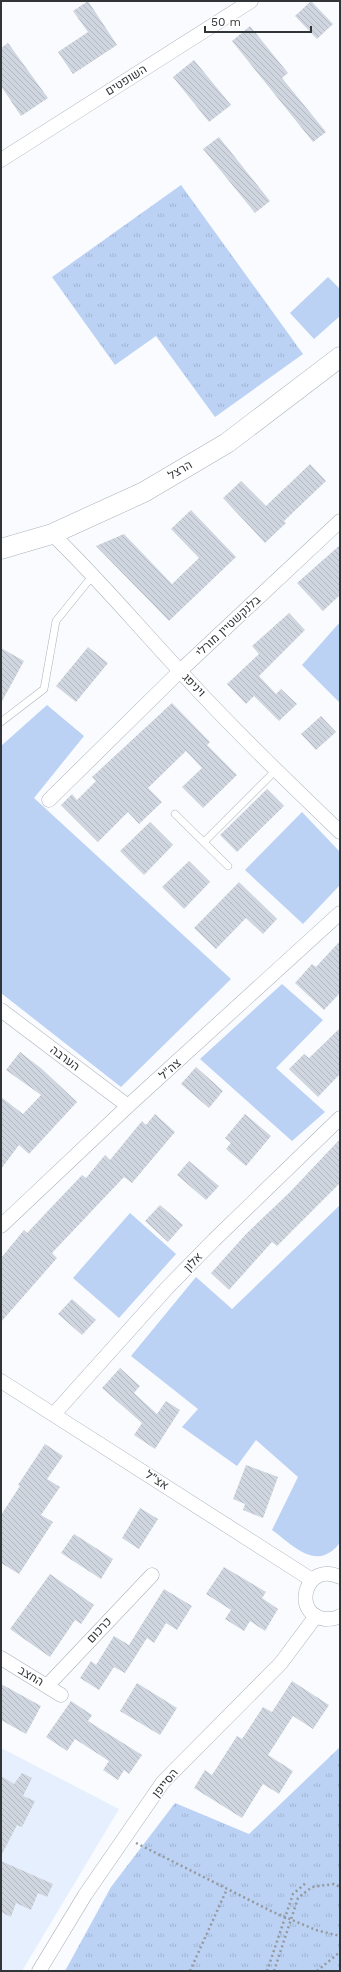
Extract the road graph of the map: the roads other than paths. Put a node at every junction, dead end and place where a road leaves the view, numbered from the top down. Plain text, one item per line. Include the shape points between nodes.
1 (251, 1) edge
2 (1, 160) edge
3 (340, 358) edge
4 (340, 521) edge
5 (52, 534) junction
6 (1, 549) edge
7 (94, 574) junction
8 (180, 671) junction
9 (1, 722) edge
10 (276, 770) junction
11 (49, 800) dead end
12 (175, 814) dead end
13 (340, 832) edge
14 (204, 842) junction
15 (228, 866) dead end
16 (340, 913) edge
17 (1, 1010) edge
18 (128, 1106) junction
19 (340, 1118) edge
20 (1, 1226) edge
21 (1, 1381) edge
22 (54, 1414) junction
23 (152, 1575) dead end
24 (340, 1576) edge
25 (312, 1580) junction
26 (316, 1616) junction
27 (340, 1616) edge
28 (1, 1658) edge
29 (47, 1686) junction
30 (61, 1694) dead end
31 (39, 1971) edge

1 - 2 street, השופטים
3 - 5 street, הרצל via 227,443 144,492
4 - 8 street, בלנקשטיין מורלי
5 - 6 street, הרצל
5 - 7 street, ויניפג
7 - 8 street, ויניפג
7 - 9 lane via 56,620 44,690
8 - 10 street, ויניפג
8 - 11 street, בלנקשטיין מורלי
10 - 13 street, ויניפג
10 - 14 lane
12 - 14 lane
14 - 15 lane
16 - 18 street, צה"ל
17 - 18 street, הערבה
18 - 20 street, צה"ל
19 - 22 street, אלון via 204,1250
21 - 22 street, אצ"ל
22 - 25 street, אצ"ל
23 - 29 street, כרכום
24 - 25 street via 327,1573
25 - 26 street via 305,1597 307,1605
26 - 27 street via 330,1619
26 - 31 street, הסייפן via 282,1663 163,1782 85,1895
28 - 29 street, החצב
29 - 30 street, החצב

